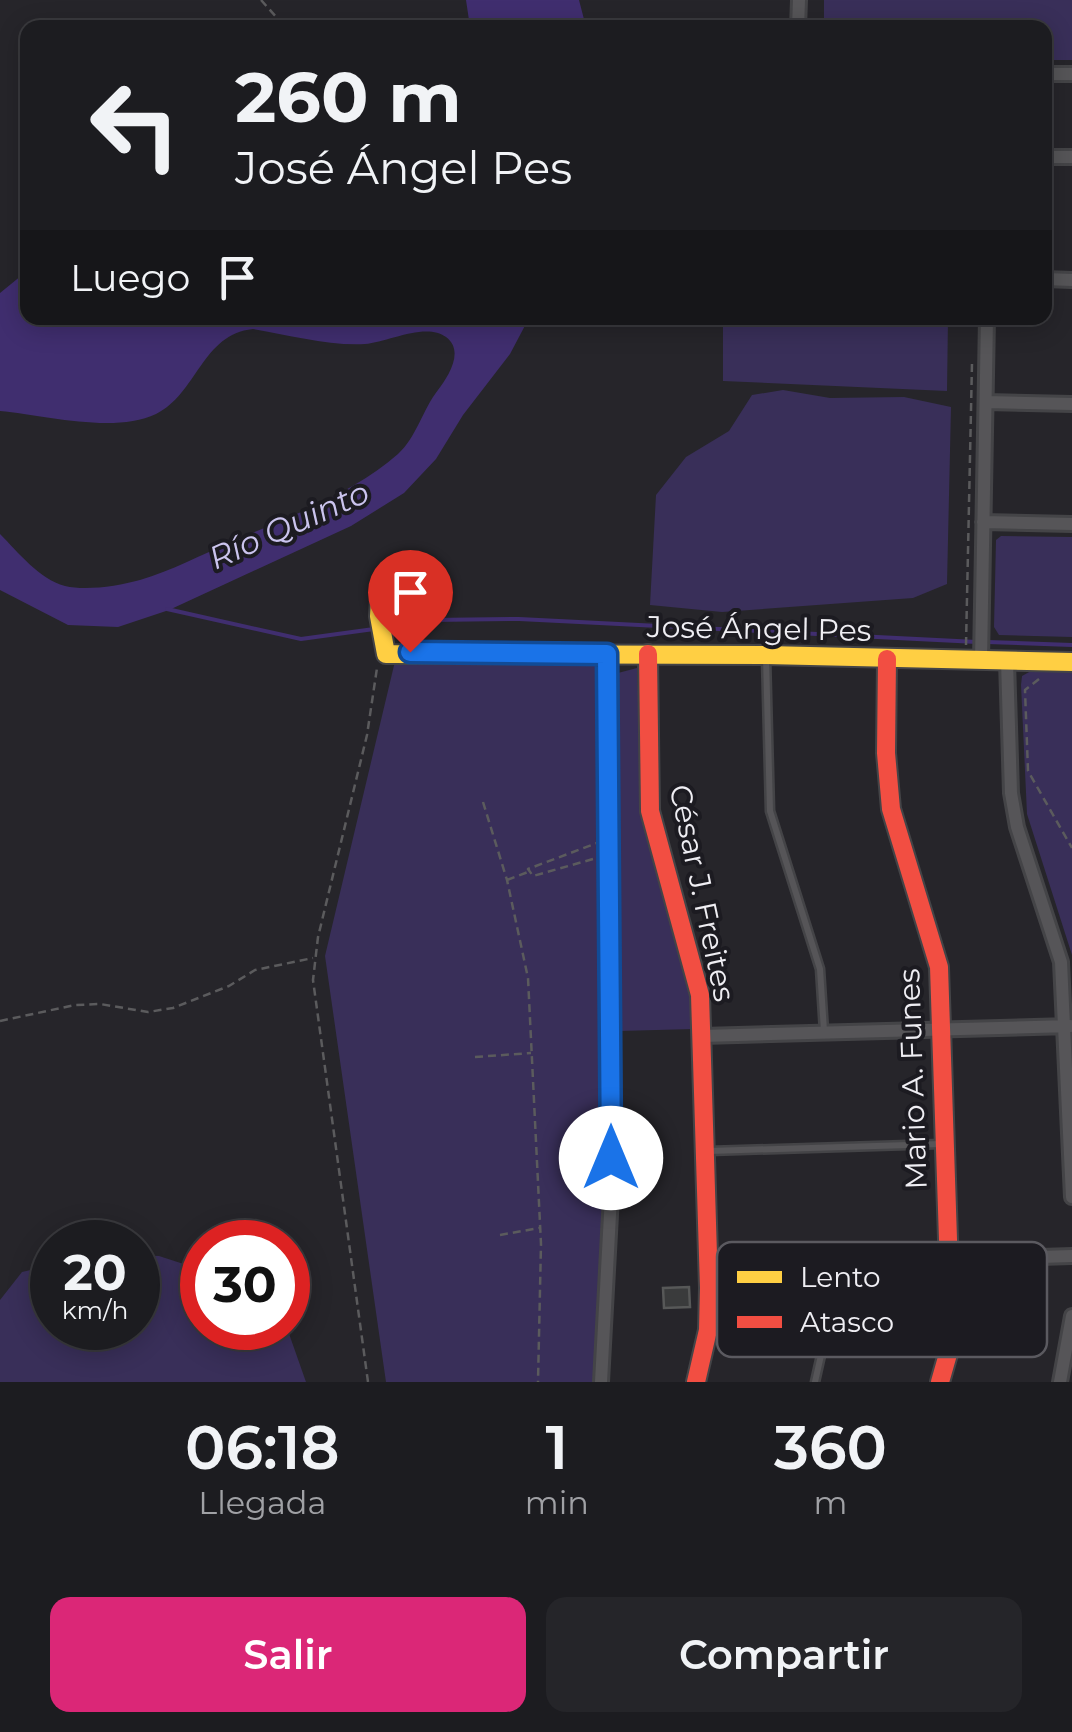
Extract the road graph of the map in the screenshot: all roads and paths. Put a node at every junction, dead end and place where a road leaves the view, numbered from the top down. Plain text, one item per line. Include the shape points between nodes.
1 (261, 0) edge
2 (279, 20) edge
3 (987, 325) edge
4 (973, 350) dead end
5 (986, 402) junction
6 (1072, 404) edge
7 (984, 522) junction
8 (1072, 524) edge
9 (379, 608) dead end
10 (385, 649) junction
11 (607, 654) junction
12 (648, 654) junction
13 (766, 655) junction
14 (886, 660) junction
15 (974, 661) junction
16 (1007, 661) junction
17 (1072, 662) edge
18 (1042, 676) dead end
19 (483, 802) dead end
20 (608, 847) junction
21 (1072, 848) edge
22 (529, 872) junction
23 (507, 880) junction
24 (314, 957) junction
25 (0, 1020) edge
26 (1068, 1026) edge
27 (942, 1029) junction
28 (824, 1032) junction
29 (702, 1036) junction
30 (532, 1053) junction
31 (475, 1057) dead end
32 (943, 1144) junction
33 (704, 1151) junction
34 (1072, 1197) edge
35 (540, 1228) junction
36 (500, 1235) dead end
37 (947, 1242) edge
38 (1072, 1256) edge
39 (1047, 1257) edge
40 (707, 1268) junction
41 (717, 1268) edge
42 (1072, 1316) edge
43 (820, 1357) edge
44 (947, 1357) edge
45 (368, 1382) edge
46 (538, 1382) edge
47 (601, 1382) edge
48 (696, 1382) edge
49 (814, 1382) edge
50 (940, 1382) edge
51 (1060, 1382) edge

1 - 2 path
3 - 5 street
4 - 15 path
5 - 6 street
5 - 7 street
7 - 8 street
7 - 15 street
9 - 10 street
10 - 11 street, José Ángel Pes
10 - 24 path
11 - 12 street, José Ángel Pes
11 - 20 street
12 - 13 street, José Ángel Pes
12 - 29 street, César J. Freites via 650,811 695,971
13 - 14 street, José Ángel Pes
13 - 28 lane via 770,810 820,969
14 - 15 street, José Ángel Pes
14 - 27 street, Mario A. Funes via 892,813 933,938
15 - 16 street, José Ángel Pes
16 - 17 street, José Ángel Pes
16 - 26 street via 1011,793 1058,944
18 - 21 path via 1024,690 1028,770
19 - 23 path
20 - 22 path via 533,876
20 - 22 path via 531,865
20 - 47 street via 611,1196
22 - 23 path
23 - 30 path via 528,978
24 - 25 path via 255,970 174,1008 75,1005
24 - 45 path
26 - 27 street
26 - 34 street
27 - 28 street
27 - 32 street, Mario A. Funes
28 - 29 street
29 - 33 street, César J. Freites
30 - 31 path
30 - 35 path
32 - 33 lane
32 - 37 street, Mario A. Funes
33 - 40 street, César J. Freites
35 - 36 path
35 - 46 path
38 - 39 street
40 - 41 street
40 - 48 street, César J. Freites via 708,1330
42 - 51 street
43 - 49 lane
44 - 50 street, Mario A. Funes

